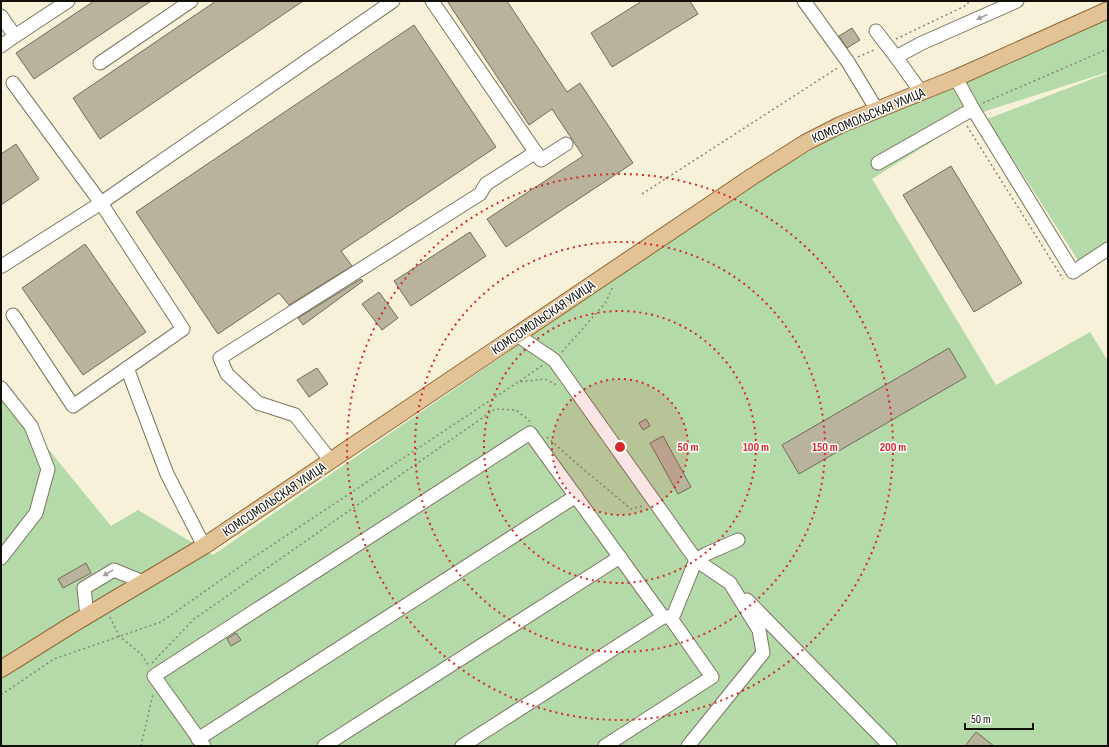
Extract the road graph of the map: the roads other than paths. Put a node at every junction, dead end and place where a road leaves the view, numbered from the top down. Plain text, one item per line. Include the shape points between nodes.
1 (68, 1) edge
2 (191, 1) edge
3 (393, 1) edge
4 (432, 1) edge
5 (804, 1) edge
6 (1017, 1) edge
7 (1108, 10) edge
8 (1, 16) edge
9 (876, 32) dead end
10 (15, 36) junction
11 (1, 46) edge
12 (896, 57) junction
13 (100, 63) dead end
14 (956, 78) junction
15 (13, 82) dead end
16 (921, 92) junction
17 (978, 107) junction
18 (877, 110) junction
19 (566, 144) dead end
20 (536, 152) junction
21 (878, 163) dead end
22 (101, 203) junction
23 (1108, 249) edge
24 (1, 265) edge
25 (13, 315) dead end
26 (517, 335) junction
27 (127, 368) junction
28 (1, 388) edge
29 (331, 461) junction
30 (576, 496) junction
31 (738, 540) dead end
32 (204, 546) junction
33 (620, 557) junction
34 (1, 558) edge
35 (696, 560) junction
36 (143, 582) junction
37 (730, 583) junction
38 (87, 616) junction
39 (667, 617) junction
40 (1, 669) edge
41 (201, 742) edge
42 (324, 746) edge
43 (462, 746) edge
44 (605, 746) edge
45 (688, 746) edge
46 (890, 746) edge

1 - 10 lane
2 - 13 lane
3 - 22 lane
4 - 20 lane
5 - 18 lane via 848,62
6 -> 12 lane
7 - 14 main road, КОМСОМОЛЬСКАЯ УЛИЦА
8 - 10 lane
9 - 12 lane
10 - 11 lane
12 - 16 lane
14 - 16 main road, КОМСОМОЛЬСКАЯ УЛИЦА
14 - 17 lane
15 - 22 lane
16 - 18 main road, КОМСОМОЛЬСКАЯ УЛИЦА
17 - 21 lane
17 - 23 lane via 1068,276
18 - 26 main road, КОМСОМОЛЬСКАЯ УЛИЦА via 805,142
19 - 20 lane via 541,160
20 - 29 lane via 486,184 480,194 220,358 227,374 258,403 295,415
22 - 24 lane
22 - 27 lane via 183,329
25 - 27 lane via 73,406
26 - 29 main road, КОМСОМОЛЬСКАЯ УЛИЦА
26 - 35 lane via 554,360
27 - 32 lane via 166,474
28 - 34 lane via 31,426 48,469 36,513
29 - 32 main road, КОМСОМОЛЬСКАЯ УЛИЦА
30 - 33 lane
30 - 41 lane
30 - 41 lane via 530,433 154,676
31 - 35 lane
32 - 36 main road, КОМСОМОЛЬСКАЯ УЛИЦА
33 - 39 lane
33 - 42 lane
35 - 37 lane
35 - 39 lane via 674,614
36 - 38 main road, КОМСОМОЛЬСКАЯ УЛИЦА
36 -> 38 lane via 114,570 84,588
37 - 45 lane via 759,630 762,653
37 - 46 lane
38 - 40 main road, КОМСОМОЛЬСКАЯ УЛИЦА
39 - 43 lane
39 - 44 lane via 712,677

